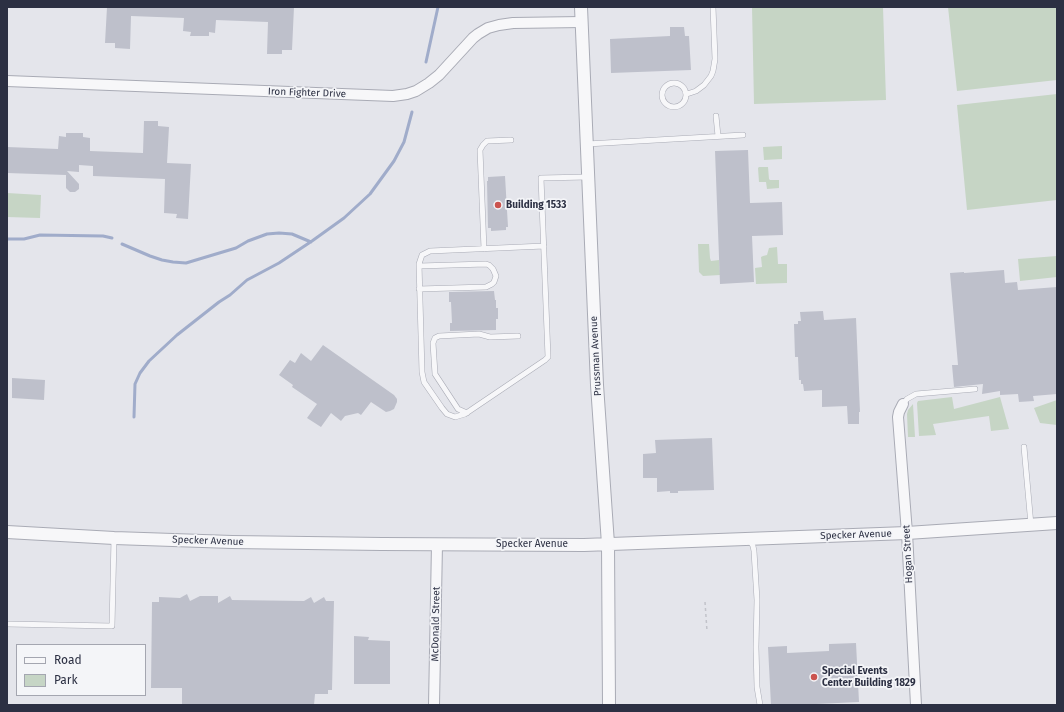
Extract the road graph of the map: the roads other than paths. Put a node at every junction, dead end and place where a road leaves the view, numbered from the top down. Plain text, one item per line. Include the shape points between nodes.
1 (581, 7) edge
2 (713, 7) edge
3 (582, 22) junction
4 (7, 81) edge
5 (687, 94) junction
6 (716, 116) dead end
7 (743, 135) dead end
8 (718, 136) junction
9 (511, 140) dead end
10 (587, 144) junction
11 (589, 176) junction
12 (544, 246) junction
13 (484, 248) junction
14 (419, 266) junction
15 (419, 289) junction
16 (518, 336) dead end
17 (975, 389) dead end
18 (903, 404) joint
19 (467, 413) junction
20 (1024, 447) dead end
21 (1057, 523) edge
22 (1031, 525) junction
23 (7, 532) edge
24 (907, 533) junction
25 (114, 538) junction
26 (749, 538) junction
27 (437, 544) junction
28 (608, 544) junction
29 (7, 624) edge
30 (434, 705) edge
31 (609, 705) edge
32 (760, 705) edge
33 (916, 705) edge

1 - 3 street, Prussman Avenue
2 - 5 lane via 713,71 704,85
3 - 4 street, Iron Fighter Drive via 513,23 488,28 473,38 429,83 416,91 393,96
3 - 10 street, Prussman Avenue
5 - 5 lane via 682,85 670,83 662,95 667,105 675,107 684,103
6 - 8 lane
7 - 8 lane
8 - 10 lane
9 - 13 lane via 487,142 480,150
10 - 11 street, Prussman Avenue
11 - 12 lane via 541,178
11 - 28 street, Prussman Avenue via 597,385
12 - 13 lane
12 - 19 lane via 548,357
13 - 14 lane via 430,251 422,255
14 - 15 lane
14 - 15 lane via 486,264 493,269 496,276 494,282 486,287
15 - 19 lane via 424,382 448,414 455,417
16 - 19 lane via 479,334 435,338 434,374 458,409
17 - 18 lane via 916,394
18 - 24 street, Hogan Street via 898,417
20 - 22 lane
21 - 22 street, Specker Avenue
22 - 24 street, Specker Avenue
23 - 25 street, Specker Avenue
24 - 26 street, Specker Avenue
24 - 33 street, Hogan Street
25 - 27 street, Specker Avenue
25 - 29 lane via 112,626
26 - 28 street, Specker Avenue
26 - 32 lane via 754,551 757,687
27 - 28 street, Specker Avenue
27 - 30 street, McDonald Street
28 - 31 street, Prussman Avenue

